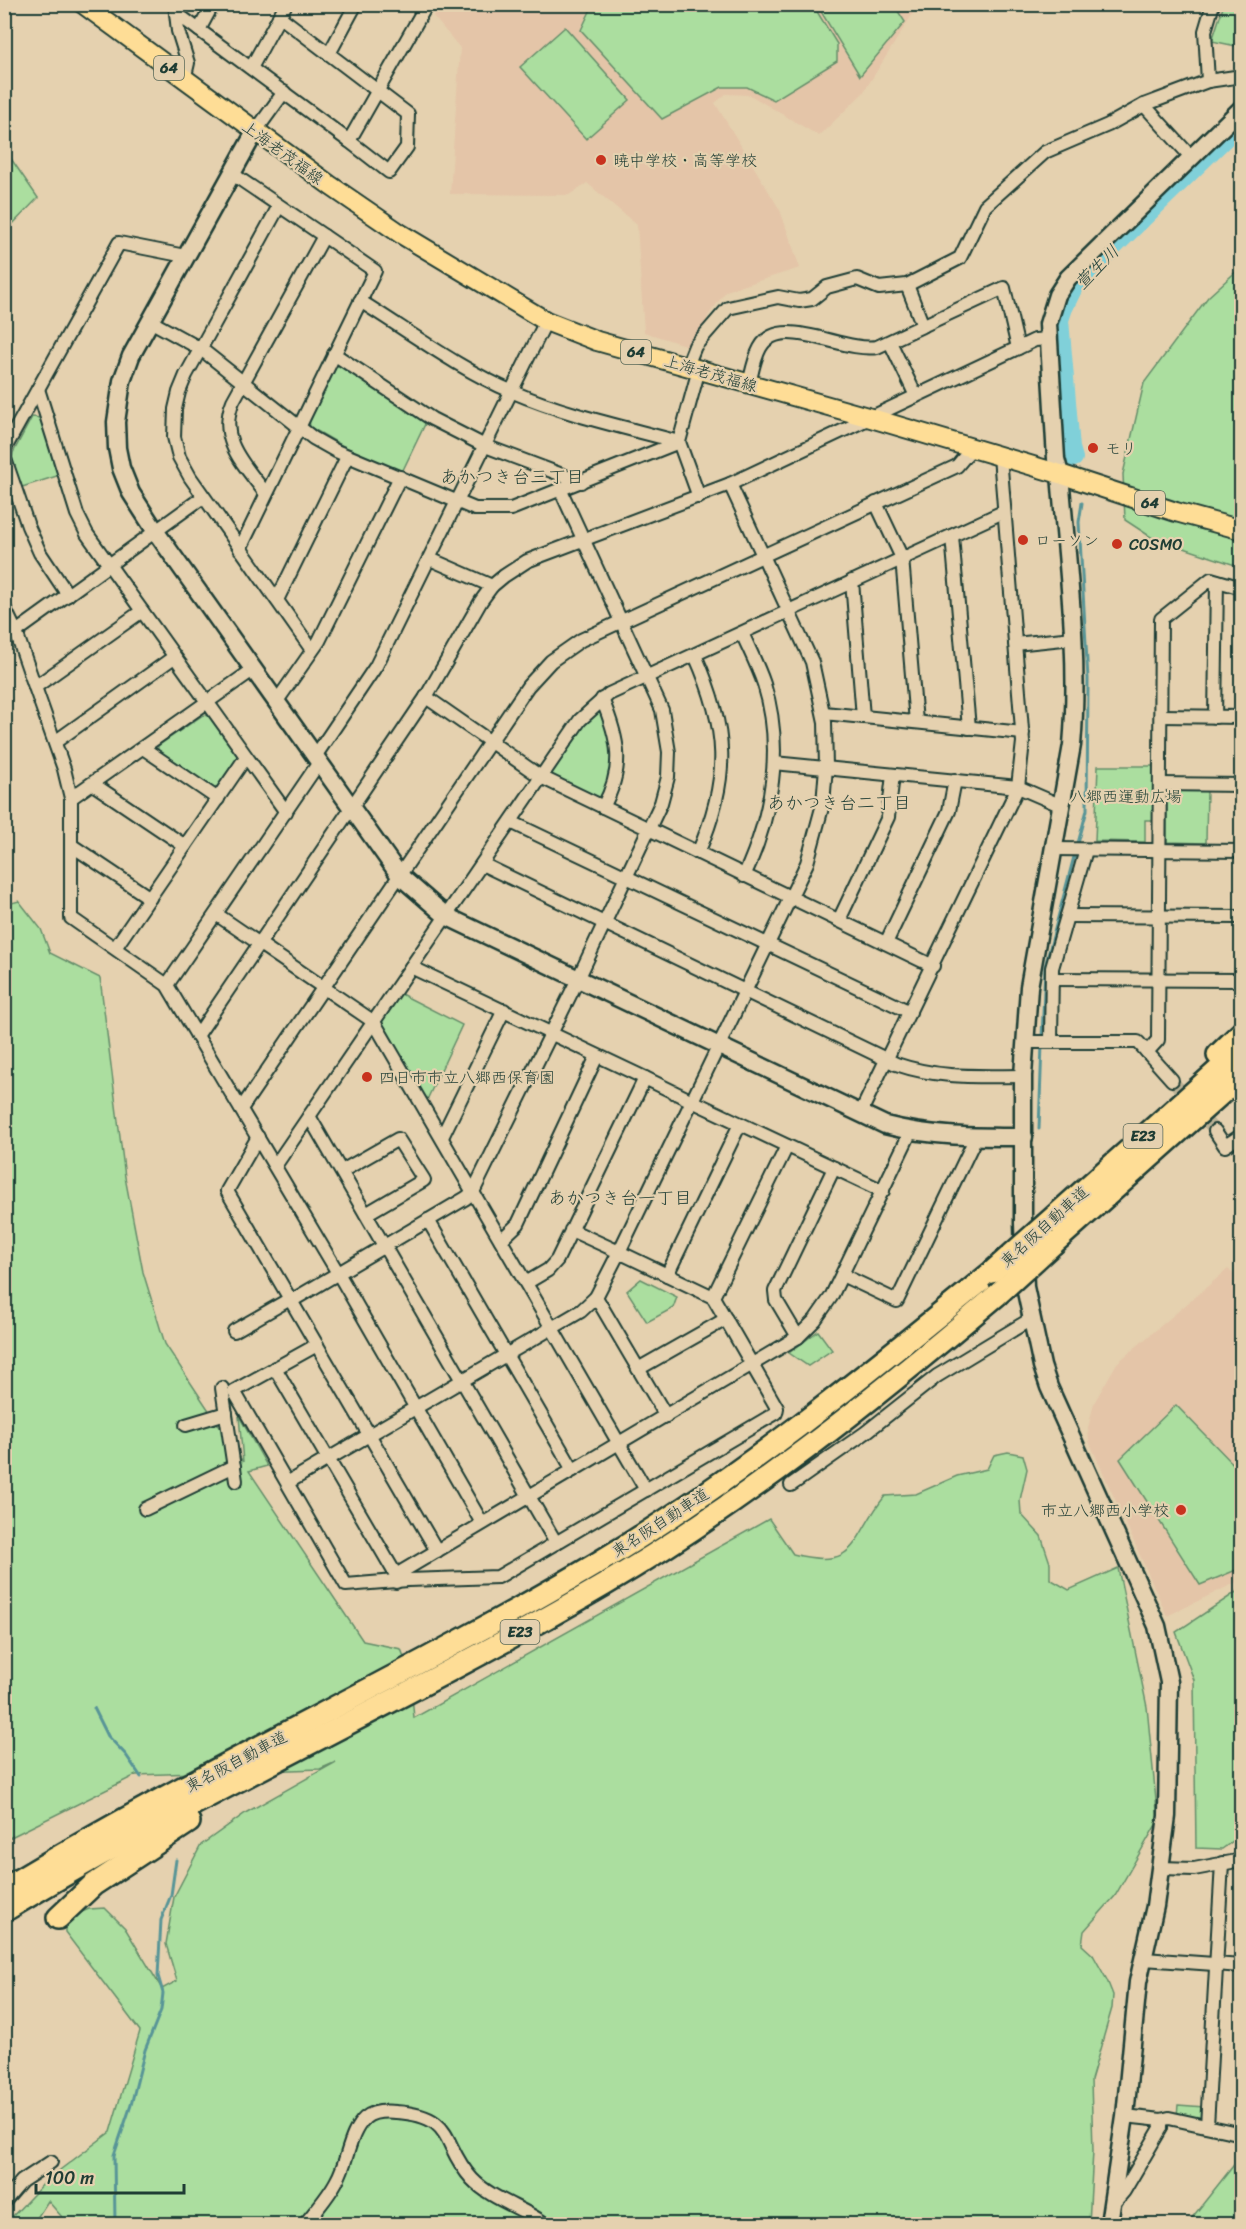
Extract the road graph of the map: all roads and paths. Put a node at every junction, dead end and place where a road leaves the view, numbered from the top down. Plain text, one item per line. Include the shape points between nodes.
1 (83, 4) edge
2 (213, 4) edge
3 (286, 4) edge
4 (356, 4) edge
5 (427, 4) edge
6 (1213, 4) edge
7 (176, 9) edge
8 (279, 16) junction
9 (199, 30) junction
10 (328, 54) junction
11 (251, 68) junction
12 (1242, 76) edge
13 (184, 80) junction
14 (1208, 81) junction
15 (378, 90) junction
16 (284, 92) junction
17 (1144, 105) junction
18 (1242, 108) edge
19 (255, 132) junction
20 (349, 141) junction
21 (1192, 158) junction
22 (231, 173) junction
23 (279, 206) junction
24 (324, 236) junction
25 (185, 256) junction
26 (907, 285) junction
27 (360, 301) junction
28 (150, 321) junction
29 (546, 321) junction
30 (923, 326) junction
31 (1049, 339) junction
32 (890, 342) junction
33 (1018, 348) junction
34 (201, 349) junction
35 (334, 354) junction
36 (693, 368) junction
37 (243, 382) junction
38 (749, 384) junction
39 (38, 389) junction
40 (512, 391) junction
41 (916, 396) junction
42 (871, 418) junction
43 (298, 427) junction
44 (679, 442) junction
45 (485, 446) junction
46 (972, 448) junction
47 (4, 450) edge
48 (4, 456) edge
49 (1000, 456) junction
50 (347, 457) junction
51 (1060, 474) junction
52 (400, 477) junction
53 (581, 482) junction
54 (730, 484) junction
55 (561, 491) junction
56 (266, 494) junction
57 (203, 497) junction
58 (699, 497) junction
59 (458, 502) junction
60 (876, 503) junction
61 (1003, 512) junction
62 (1242, 530) edge
63 (156, 532) junction
64 (952, 536) junction
65 (584, 540) junction
66 (240, 549) junction
67 (764, 555) junction
68 (902, 558) junction
69 (430, 559) junction
70 (108, 566) junction
71 (852, 581) junction
72 (1217, 581) junction
73 (492, 586) junction
74 (1242, 588) edge
75 (68, 595) junction
76 (277, 600) junction
77 (4, 607) edge
78 (789, 610) junction
79 (142, 611) junction
80 (621, 622) junction
81 (16, 632) junction
82 (742, 633) junction
83 (1073, 638) junction
84 (1015, 644) junction
85 (312, 650) junction
86 (695, 655) junction
87 (174, 657) junction
88 (254, 669) junction
89 (647, 676) junction
90 (36, 687) junction
91 (426, 697) junction
92 (602, 699) junction
93 (277, 701) junction
94 (207, 702) junction
95 (824, 713) junction
96 (1161, 716) junction
97 (863, 717) junction
98 (1215, 717) junction
99 (1242, 717) edge
100 (916, 722) junction
101 (969, 728) junction
102 (1023, 733) junction
103 (55, 742) junction
104 (491, 742) junction
105 (143, 748) junction
106 (246, 757) junction
107 (318, 758) junction
108 (774, 763) junction
109 (826, 767) junction
110 (892, 775) junction
111 (541, 777) junction
112 (955, 780) junction
113 (93, 784) junction
114 (1160, 784) junction
115 (1242, 785) edge
116 (1018, 787) junction
117 (71, 798) junction
118 (218, 799) junction
119 (1062, 806) junction
120 (603, 807) junction
121 (352, 808) junction
122 (286, 812) junction
123 (511, 822) junction
124 (650, 830) junction
125 (71, 845) junction
126 (185, 846) junction
127 (1054, 849) junction
128 (1079, 850) junction
129 (1160, 850) junction
130 (1242, 851) edge
131 (698, 853) junction
132 (482, 864) junction
133 (400, 876) junction
134 (744, 876) junction
135 (627, 877) junction
136 (150, 898) junction
137 (791, 899) junction
138 (216, 914) junction
139 (446, 916) junction
140 (1067, 916) junction
141 (1159, 916) junction
142 (1242, 917) edge
143 (839, 921) junction
144 (604, 924) junction
145 (886, 943) junction
146 (260, 944) junction
147 (768, 945) junction
148 (115, 948) junction
149 (411, 966) junction
150 (933, 966) junction
151 (1242, 977) edge
152 (578, 978) junction
153 (1052, 979) junction
154 (1159, 980) junction
155 (167, 985) junction
156 (324, 988) junction
157 (745, 992) junction
158 (504, 1010) junction
159 (910, 1012) junction
160 (374, 1022) junction
161 (1242, 1032) edge
162 (551, 1033) junction
163 (197, 1036) junction
164 (1040, 1042) junction
165 (719, 1047) junction
166 (1242, 1049) edge
167 (1148, 1052) junction
168 (597, 1056) junction
169 (887, 1059) junction
170 (1023, 1076) junction
171 (1242, 1076) edge
172 (645, 1078) junction
173 (1172, 1080) tunnel mouth
174 (1242, 1089) edge
175 (692, 1101) junction
176 (241, 1110) junction
177 (860, 1114) junction
178 (309, 1116) junction
179 (740, 1124) junction
180 (911, 1131) junction
181 (1215, 1131) tunnel mouth
182 (1242, 1135) edge
183 (258, 1137) junction
184 (442, 1137) junction
185 (976, 1137) junction
186 (1024, 1137) junction
187 (787, 1146) junction
188 (275, 1166) junction
189 (834, 1168) junction
190 (342, 1171) junction
191 (1112, 1177) junction
192 (883, 1191) junction
193 (473, 1192) junction
194 (366, 1215) junction
195 (428, 1220) junction
196 (572, 1230) junction
197 (1050, 1234) junction
198 (501, 1240) junction
199 (384, 1246) junction
200 (619, 1252) junction
201 (338, 1273) junction
202 (667, 1275) junction
203 (842, 1275) junction
204 (526, 1283) junction
205 (596, 1297) junction
206 (713, 1298) junction
207 (291, 1300) junction
208 (726, 1319) junction
209 (1032, 1319) junction
210 (552, 1328) junction
211 (234, 1331) dead end
212 (798, 1337) junction
213 (316, 1345) junction
214 (507, 1355) junction
215 (753, 1365) junction
216 (275, 1368) junction
217 (638, 1369) junction
218 (462, 1381) junction
219 (222, 1388) dead end
220 (243, 1408) junction
221 (416, 1408) junction
222 (226, 1412) junction
223 (666, 1416) junction
224 (186, 1425) dead end
225 (370, 1436) junction
226 (619, 1443) junction
227 (328, 1459) junction
228 (234, 1466) junction
229 (573, 1470) junction
230 (236, 1480) dead end
231 (287, 1483) junction
232 (791, 1485) dead end
233 (646, 1490) junction
234 (529, 1496) junction
235 (145, 1509) dead end
236 (482, 1523) junction
237 (556, 1543) junction
238 (437, 1551) junction
239 (396, 1578) junction
240 (318, 1740) junction
241 (1242, 1860) edge
242 (1222, 1863) junction
243 (1161, 1868) junction
244 (7, 1887) edge
245 (4, 1911) edge
246 (58, 1918) dead end
247 (1144, 1959) junction
248 (1216, 1965) junction
249 (1242, 1966) edge
250 (1125, 2115) junction
251 (1161, 2120) junction
252 (1207, 2126) junction
253 (1242, 2134) edge
254 (51, 2162) dead end
255 (4, 2202) edge
256 (1112, 2205) junction
257 (305, 2224) edge
258 (545, 2224) edge
259 (1109, 2224) edge

1 - 13 main road, 上海老茂福線 / 64
2 - 9 street
3 - 8 street
4 - 10 street
5 - 15 street
6 - 14 street via 1205,31
7 - 9 street
7 - 13 street via 188,63
8 - 10 street
8 - 11 street
9 - 11 street
10 - 15 street
11 - 16 street
12 - 14 street
13 - 19 main road, 上海老茂福線 / 64
14 - 17 street
15 - 20 street
15 - 20 street via 408,114 407,147 389,172
16 - 19 street
16 - 20 street
17 - 21 street
17 - 26 street via 1036,159 985,206 960,258
18 - 21 street
19 - 22 street
19 - 29 main road, 上海老茂福線 / 64 via 401,234
21 - 31 street via 1068,278 1049,316
22 - 23 street
22 - 25 street
23 - 24 street
23 - 34 street
24 - 27 street via 375,271
24 - 37 street
25 - 28 street
25 - 39 street via 119,243
26 - 30 street
26 - 36 street via 879,288 857,279 827,287 812,299 778,297 728,308 695,346
27 - 35 street
27 - 40 street via 470,370
28 - 34 street
28 - 63 street via 125,368 118,395 116,439 126,482
29 - 36 main road, 上海老茂福線 / 64 via 597,341
29 - 40 street
30 - 32 street
30 - 33 street via 1004,288
31 - 33 street
31 - 51 street
32 - 38 street via 859,348 800,333 776,334 760,347
32 - 41 street
33 - 41 street
34 - 37 street
34 - 57 street via 177,398 174,436 182,463
35 - 43 street
35 - 45 street via 432,419
36 - 38 main road, 上海老茂福線 / 64
36 - 44 street
37 - 43 street
37 - 56 street via 229,410 227,430 236,452
38 - 42 main road, 上海老茂福線 / 64
39 - 47 street
39 - 70 street via 77,514
40 - 44 street via 596,420
40 - 45 street
41 - 42 street
42 - 46 main road, 上海老茂福線 / 64
42 - 54 street
43 - 50 street
43 - 56 street
44 - 53 street
44 - 58 street
45 - 53 street
45 - 59 street
46 - 49 main road, 上海老茂福線 / 64
46 - 60 street via 957,466
48 - 75 street via 40,553
49 - 51 main road, 上海老茂福線 / 64
49 - 61 street
50 - 52 street
50 - 76 street
51 - 62 main road, 上海老茂福線 / 64
51 - 83 street
52 - 59 street
52 - 85 street
53 - 55 street
54 - 58 street
54 - 67 street
55 - 59 street via 503,510 482,510
55 - 65 street
56 - 66 street
57 - 63 street
57 - 66 street
58 - 65 street
59 - 69 street
60 - 67 street
60 - 68 street
61 - 64 street
61 - 84 street
63 - 70 street
63 - 88 street
64 - 68 street
64 - 101 street
65 - 73 street via 521,565
65 - 80 street
66 - 76 street
67 - 78 street
67 - 80 street
68 - 71 street
68 - 100 street
69 - 73 street
69 - 107 street via 376,666
70 - 75 street
70 - 79 street
71 - 78 street
71 - 97 street
72 - 74 street
72 - 96 street via 1211,579 1161,619
72 - 98 street
73 - 91 street
75 - 81 street
76 - 85 street
77 - 81 street
78 - 82 street
78 - 95 street via 812,663
79 - 87 street
79 - 90 street
80 - 89 street
80 - 104 street via 581,640 551,661 535,677
81 - 90 street
82 - 86 street
82 - 108 street via 767,698
83 - 84 street
83 - 119 street via 1075,711
84 - 102 street
85 - 93 street
86 - 89 street
86 - 131 street via 718,719 722,768 714,812
87 - 94 street
87 - 103 street
88 - 93 street
88 - 94 street
89 - 92 street
89 - 124 street via 662,710 669,752 665,791
90 - 103 street
91 - 104 street
91 - 121 street
92 - 111 street via 580,720
92 - 120 street via 618,749 617,770
93 - 107 street
94 - 105 street
94 - 106 street
95 - 97 street
95 - 109 street
96 - 98 street
96 - 114 street
97 - 100 street
98 - 99 street
100 - 101 street
101 - 102 street
102 - 116 street
103 - 117 street
104 - 111 street
104 - 133 street
105 - 113 street
105 - 118 street
106 - 118 street
106 - 122 street
107 - 121 street
107 - 122 street
108 - 109 street
108 - 134 street via 766,818
109 - 110 street
109 - 137 street via 819,823
110 - 112 street
110 - 143 street via 890,812
111 - 120 street
111 - 123 street
112 - 116 street
112 - 145 street via 949,811
113 - 117 street
113 - 126 street
114 - 115 street
114 - 129 street
116 - 119 street
116 - 150 street
117 - 125 street
118 - 126 street
119 - 127 street
120 - 124 street
121 - 133 street
121 - 146 street
122 - 138 street
123 - 132 street
123 - 135 street
124 - 131 street
124 - 135 street
125 - 136 street
125 - 148 street via 71,918
126 - 136 street
127 - 128 street
127 - 164 street via 1029,987
128 - 129 street
128 - 140 street
129 - 130 street
129 - 141 street
131 - 134 street
132 - 139 street
132 - 144 street
133 - 139 street
133 - 156 street
134 - 137 street
135 - 144 street
135 - 147 street
136 - 148 street
137 - 143 street
137 - 147 street
138 - 146 street
138 - 155 street
139 - 149 street
139 - 152 street
140 - 141 street
140 - 153 street
141 - 142 street
141 - 154 street
143 - 145 street
144 - 152 street
144 - 157 street
145 - 150 street
146 - 156 street
146 - 163 street
147 - 157 street
147 - 159 street
148 - 155 street
149 - 158 street
149 - 160 street
150 - 159 street
151 - 154 street
152 - 162 street
152 - 165 street
153 - 154 street
153 - 164 street
154 - 167 street via 1158,1040
155 - 163 street
156 - 160 street
156 - 176 street
157 - 165 street
157 - 169 street
158 - 162 street
158 - 184 street
159 - 169 street
160 - 178 street
160 - 184 street
161 - 191 highway via 1180,1091
162 - 168 street
162 - 193 street
163 - 176 street
164 - 167 street via 1138,1042
164 - 170 street
165 - 175 street
165 - 177 street
166 - 191 highway, 東名阪自動車道 / E23
167 - 173 street
168 - 172 street
168 - 198 street via 518,1224
169 - 170 street via 942,1076
169 - 177 street
170 - 186 street
171 - 191 highway, 東名阪自動車道 / E23
172 - 175 street
172 - 196 street
174 - 191 highway
175 - 179 street
175 - 200 street
176 - 183 street
177 - 180 street
178 - 188 street
178 - 190 street
179 - 187 street
179 - 202 street
180 - 185 street
180 - 192 street
181 - 182 street via 1225,1146
183 - 188 street
183 - 207 street via 227,1191
184 - 193 street
185 - 186 street
185 - 203 street via 897,1301
186 - 209 street via 1025,1287
187 - 189 street
187 - 206 street
188 - 201 street
189 - 192 street
189 - 212 street via 774,1291
190 - 194 street
190 - 194 street via 398,1138 424,1180
191 - 197 highway, 東名阪自動車道 / E23
192 - 203 street
193 - 195 street
193 - 198 street
194 - 199 street
195 - 199 street
195 - 214 street
196 - 200 street
196 - 204 street via 553,1265
197 - 240 highway, 東名阪自動車道 / E23, bridge via 997,1295 865,1405 726,1507 597,1589
197 - 244 highway, 東名阪自動車道 / E23, bridge via 992,1272 765,1452 597,1563
198 - 204 street
199 - 201 street
199 - 218 street
200 - 202 street
200 - 205 street
201 - 207 street
201 - 221 street
202 - 206 street
203 - 212 street via 824,1308
204 - 210 street
205 - 210 street
205 - 217 street
206 - 208 street
207 - 211 street
207 - 213 street
208 - 215 street
208 - 217 street
209 - 232 street via 937,1376
209 - 243 street via 1049,1387 1163,1647 1169,1682 1169,1766
210 - 214 street
210 - 226 street
212 - 215 street
213 - 216 street
213 - 225 street
214 - 218 street
214 - 229 street
215 - 223 street
215 - 233 street via 777,1408 776,1413
216 - 220 street via 234,1391
216 - 227 street
217 - 223 street
218 - 221 street
218 - 234 street
219 - 222 street
220 - 222 street
220 - 231 street
221 - 225 street
221 - 236 street
222 - 224 street
222 - 228 street
223 - 226 street
225 - 227 street
225 - 238 street
226 - 229 street
226 - 233 street
227 - 231 street
227 - 239 street
228 - 230 street
228 - 235 street
229 - 234 street
231 - 239 street via 346,1585
233 - 237 street
234 - 236 street
234 - 237 street
236 - 238 street
237 - 239 street via 498,1577
238 - 239 street
240 - 245 highway, 東名阪自動車道 / E23
240 - 246 highway via 114,1870
241 - 242 street
242 - 243 street via 1194,1869
242 - 248 street
243 - 247 street
247 - 248 street
247 - 250 street via 1138,1982
248 - 249 street
248 - 252 street
250 - 251 street
250 - 256 street
251 - 252 street via 1169,2118
251 - 256 street via 1161,2128 1125,2191
252 - 253 street
254 - 255 street via 22,2181
256 - 259 street
257 - 258 street via 338,2180 365,2118 390,2111 424,2116 441,2126 472,2179

